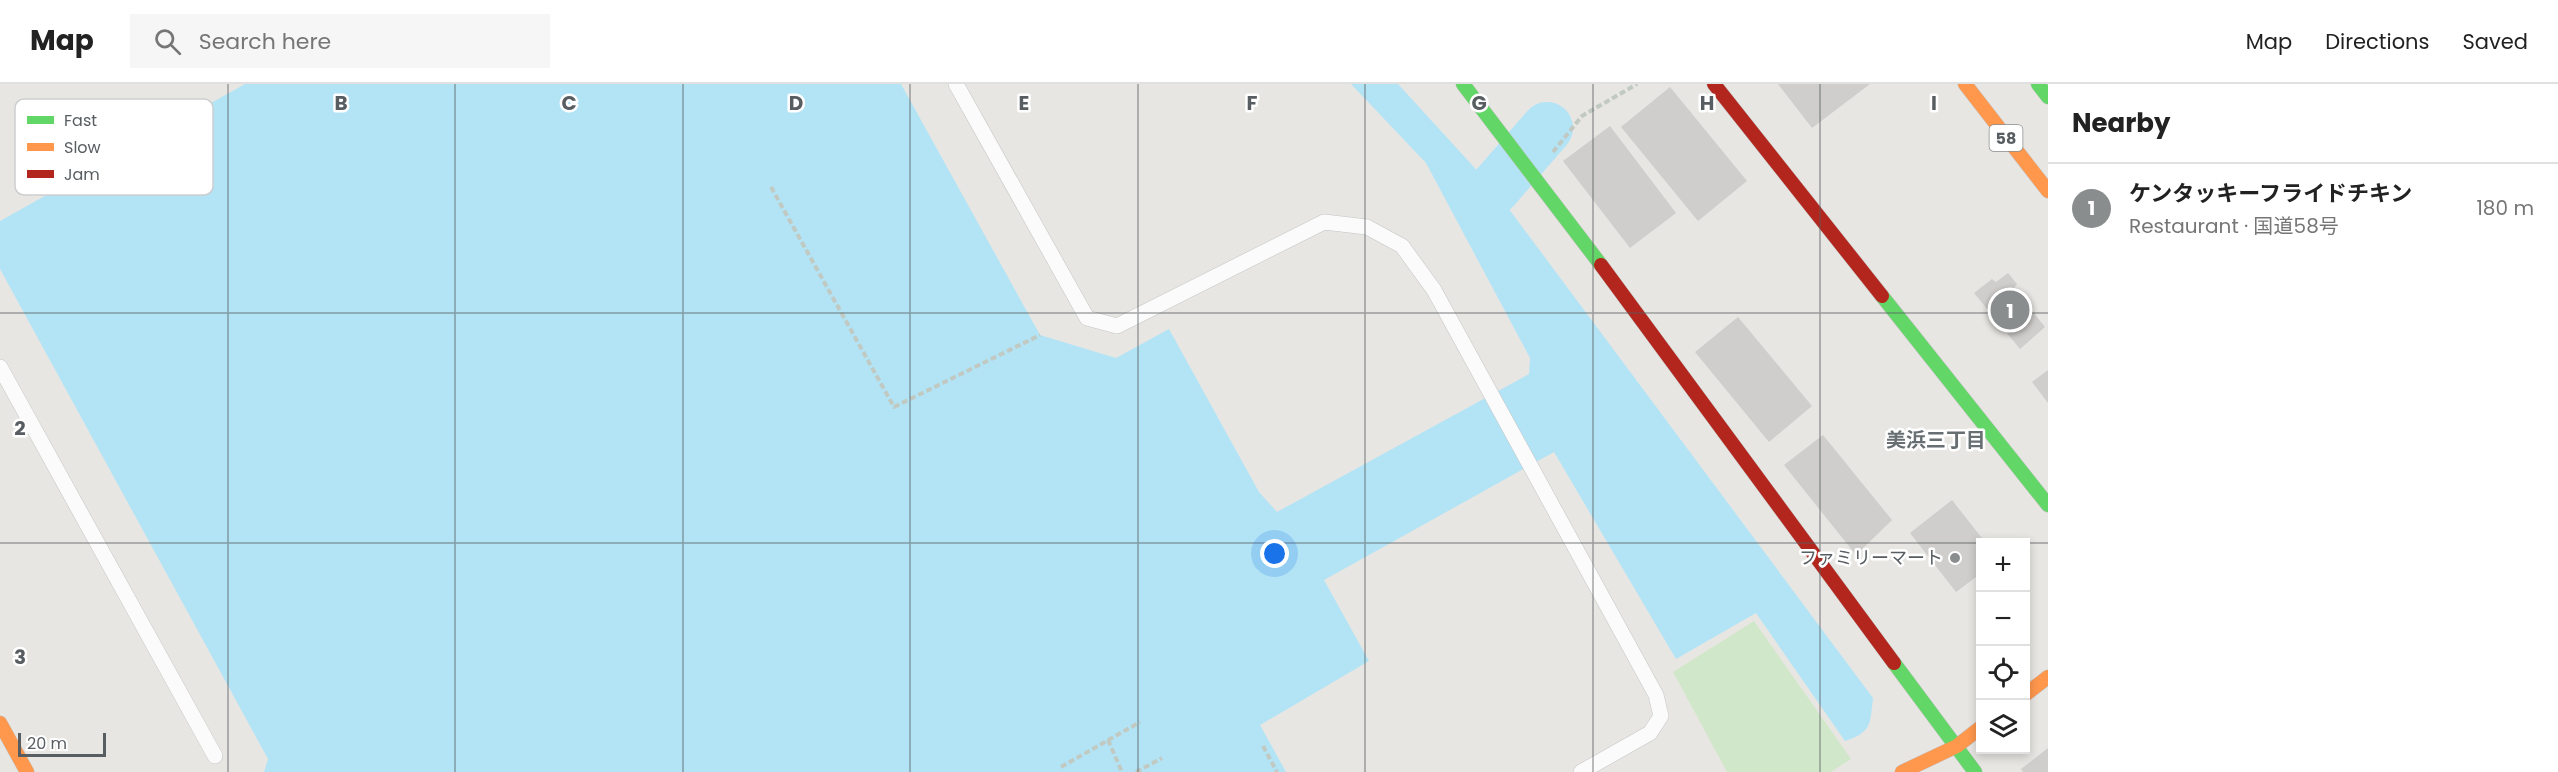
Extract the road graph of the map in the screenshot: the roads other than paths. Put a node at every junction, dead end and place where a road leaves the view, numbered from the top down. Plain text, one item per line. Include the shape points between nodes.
1 (957, 84) edge
2 (1463, 84) edge
3 (1714, 84) edge
4 (1965, 84) edge
5 (2038, 84) edge
6 (2048, 97) edge
7 (2048, 191) edge
8 (0, 367) edge
9 (2048, 504) edge
10 (2048, 677) edge
11 (2030, 690) edge
12 (0, 723) edge
13 (1976, 731) edge
14 (1957, 746) junction
15 (215, 756) dead end
16 (27, 772) edge
17 (1581, 772) edge
18 (1902, 772) edge
19 (1975, 772) edge

1 - 17 lane via 1087,318 1117,326 1324,222 1367,227 1402,246 1434,290 1656,695 1661,716 1650,733
2 - 14 main road
3 - 9 main road
4 - 7 main road, 58
5 - 6 main road
8 - 15 lane
10 - 11 main road
12 - 16 main road
13 - 14 main road
14 - 18 main road
14 - 19 main road

